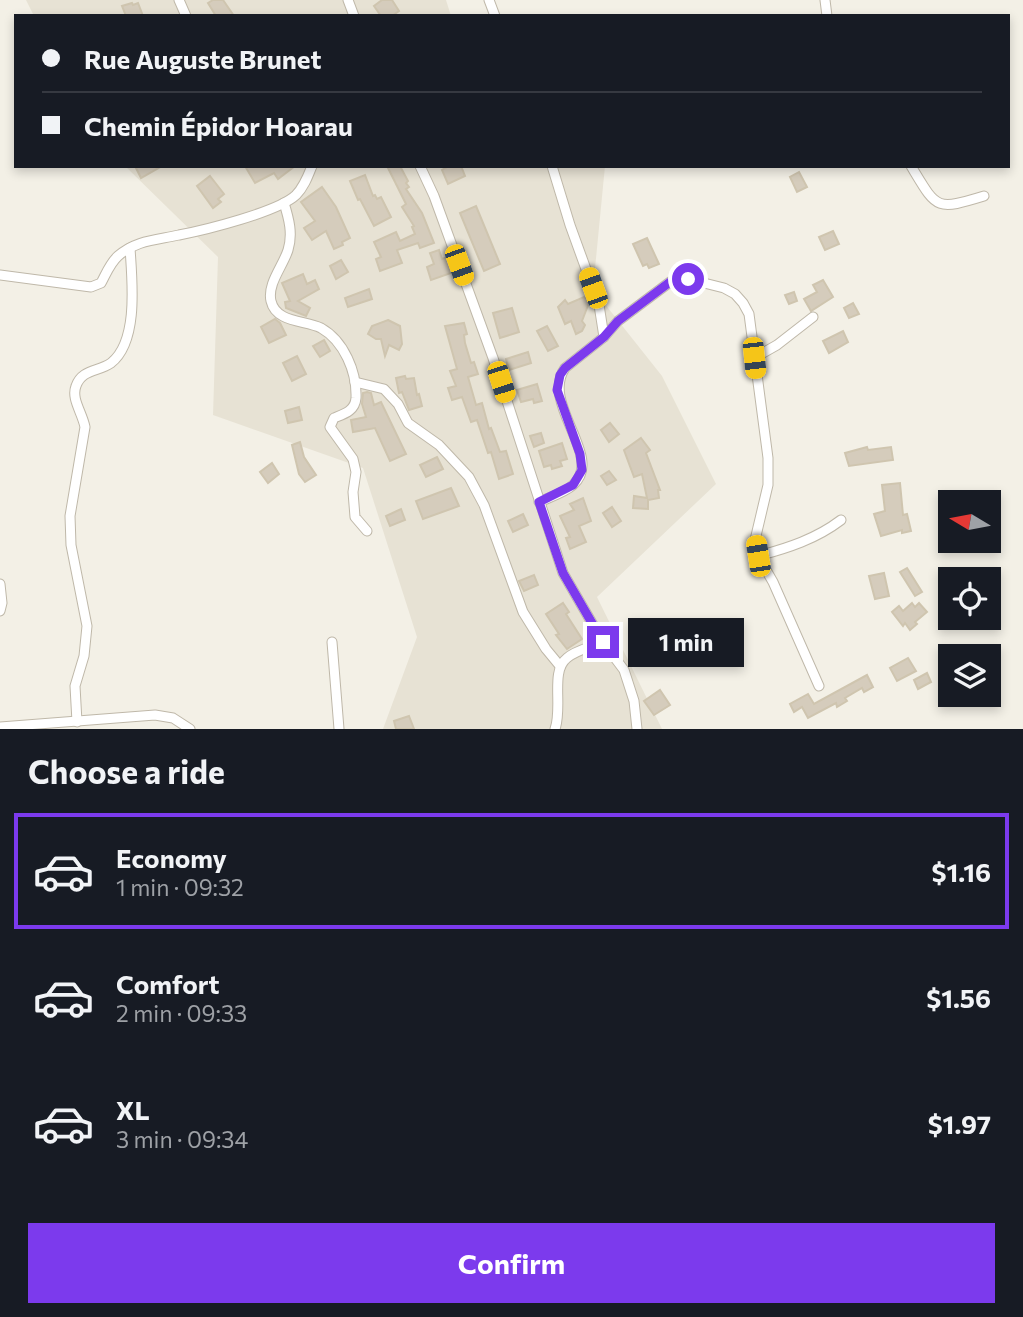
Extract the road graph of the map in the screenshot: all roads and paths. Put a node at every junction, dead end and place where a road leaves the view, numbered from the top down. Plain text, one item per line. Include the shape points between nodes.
1 (311, 168) edge
2 (421, 168) edge
3 (553, 168) edge
4 (912, 168) edge
5 (984, 197) dead end
6 (284, 202) junction
7 (130, 248) junction
8 (0, 275) edge
9 (813, 317) dead end
10 (604, 337) junction
11 (754, 358) junction
12 (355, 382) junction
13 (539, 502) junction
14 (842, 520) dead end
15 (367, 531) dead end
16 (758, 556) junction
17 (0, 584) edge
18 (0, 611) edge
19 (332, 642) dead end
20 (603, 642) junction
21 (560, 666) junction
22 (819, 685) dead end
23 (77, 722) junction
24 (0, 727) edge
25 (190, 729) edge
26 (339, 729) edge
27 (555, 729) edge
28 (637, 729) edge

1 - 6 street via 297,194
2 - 13 street via 493,358
3 - 10 street via 599,305
4 - 5 street via 939,204 949,206
6 - 7 street via 237,220
6 - 12 street via 290,224 289,247 270,291 273,306 284,317 321,328 334,337
7 - 8 street via 110,265 101,283 91,287
7 - 23 street via 133,287 127,338 113,361 80,378 74,395 85,427 70,516 71,545 87,626 75,686
9 - 11 street
10 - 11 street via 670,282 688,279 724,288 743,303 749,314
10 - 13 street via 565,368 558,382 582,462 579,478
11 - 16 street via 768,458 768,485 755,540
12 - 15 street via 354,406 334,418 330,427 353,459 355,517
12 - 21 street via 384,389 408,423 439,445 469,477 484,505 523,612
13 - 20 street via 563,573
14 - 16 street via 799,544
16 - 22 street
17 - 18 street
19 - 26 street
20 - 21 street via 571,655
20 - 28 street via 624,670
21 - 27 street
23 - 24 street
23 - 25 street via 155,715 173,718

